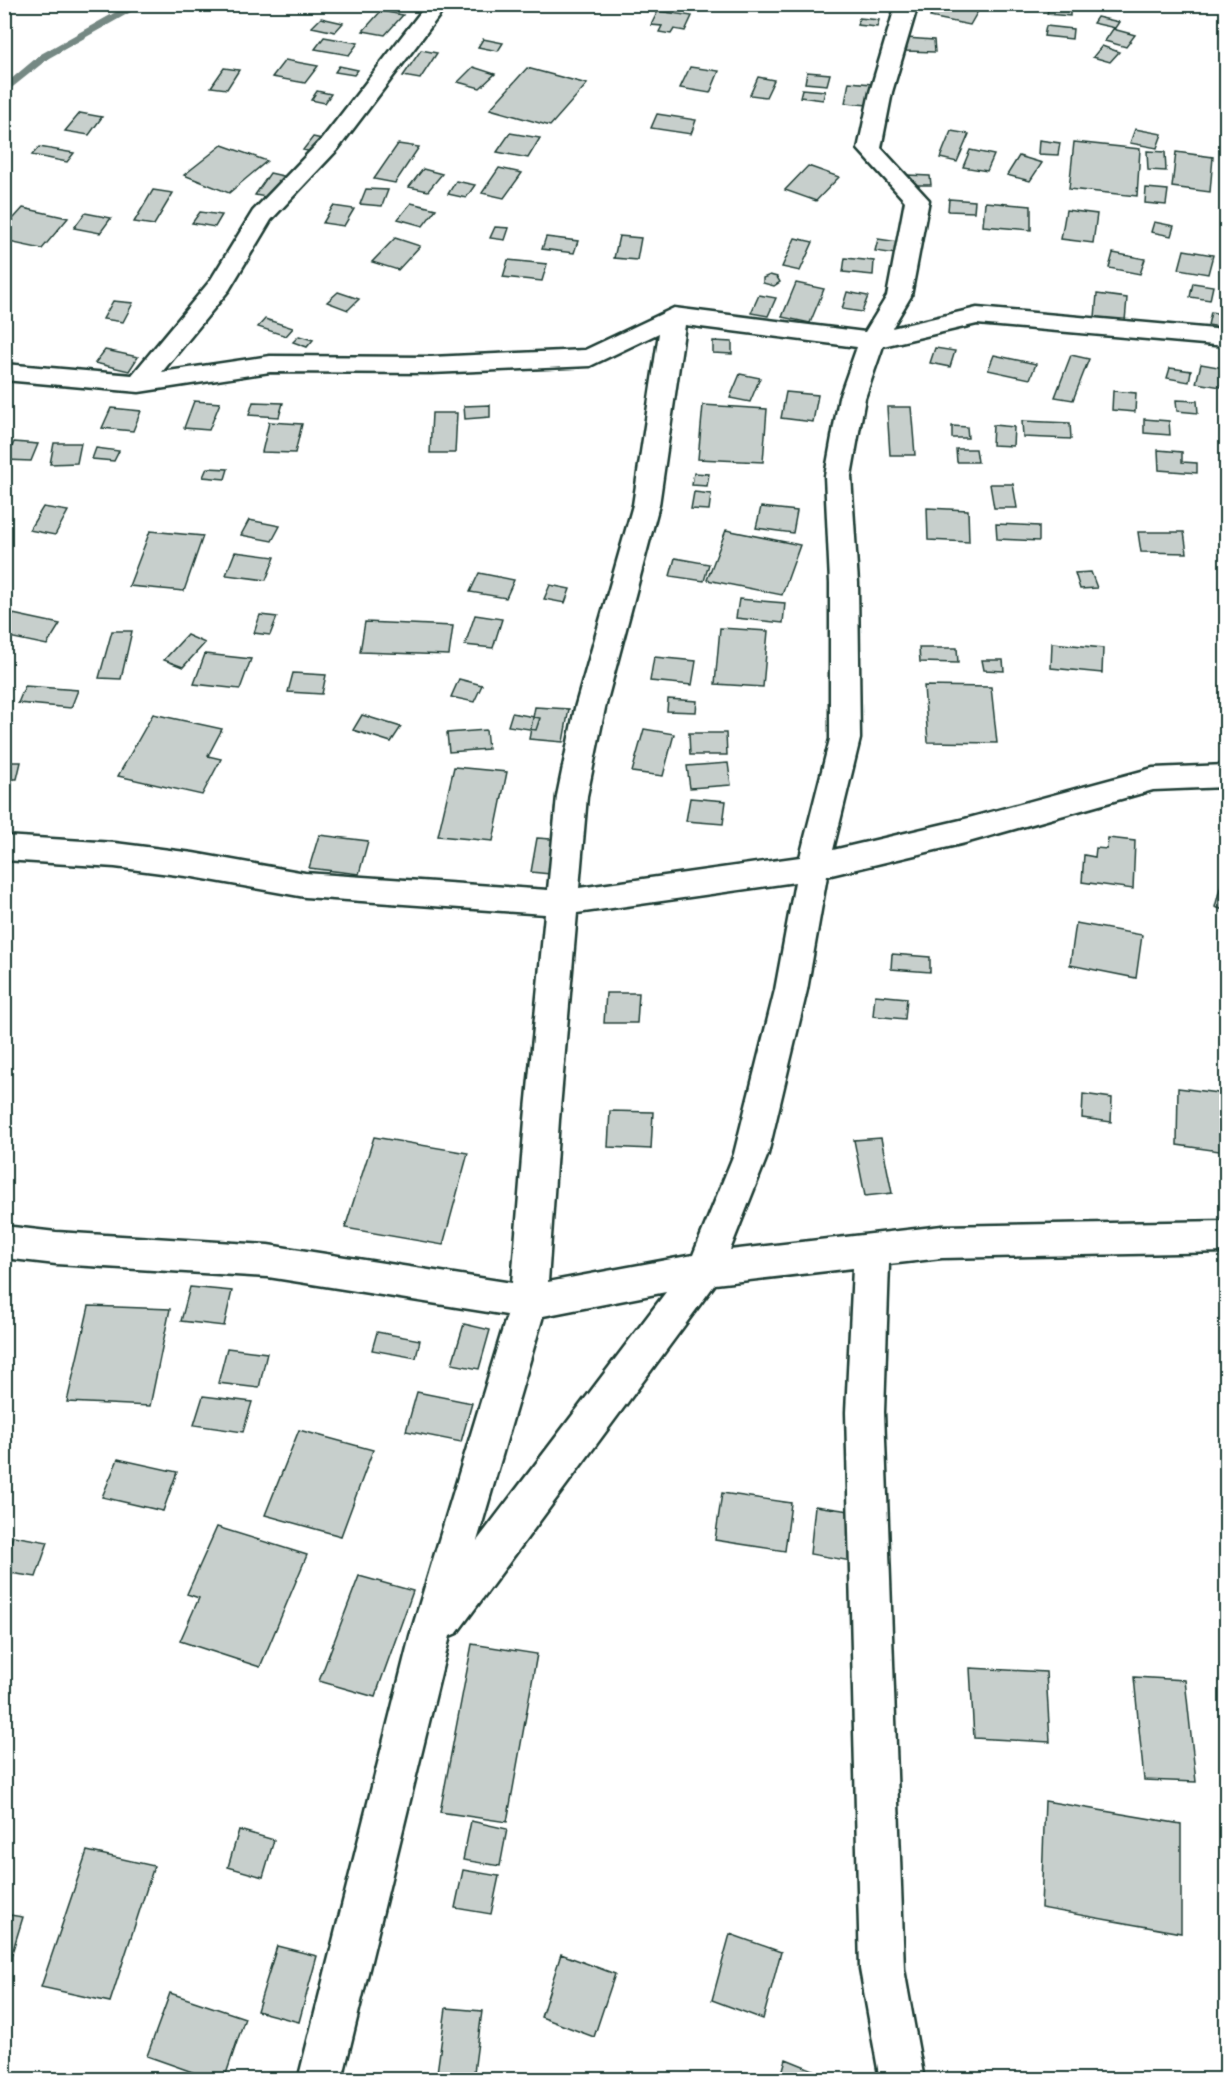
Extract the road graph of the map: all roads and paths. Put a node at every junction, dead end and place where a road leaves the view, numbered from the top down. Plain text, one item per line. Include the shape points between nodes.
1 (438, 4) edge
2 (907, 4) edge
3 (674, 316) junction
4 (1227, 338) edge
5 (872, 341) junction
6 (4, 372) edge
7 (139, 384) junction
8 (1227, 776) edge
9 (4, 848) edge
10 (813, 867) junction
11 (563, 903) junction
12 (1227, 1236) edge
13 (4, 1242) edge
14 (872, 1249) junction
15 (705, 1269) junction
16 (529, 1302) junction
17 (430, 1636) junction
18 (320, 2079) edge
19 (902, 2079) edge

1 - 7 street via 330,144 261,216 220,285
2 - 5 street via 880,92 869,149 917,200 898,296
3 - 5 street
3 - 7 street via 590,358 431,365 270,364
3 - 11 street via 646,505 590,708 572,796
4 - 5 street via 977,316
5 - 10 street via 852,398 838,476 844,583 845,739
6 - 7 street
8 - 10 street via 1152,779 966,831
9 - 11 street via 115,855 305,885
10 - 11 street
10 - 15 street via 791,990 752,1154
11 - 16 street
12 - 14 street via 942,1242
13 - 16 street via 268,1261
14 - 15 street
14 - 19 street via 865,1412 882,1969
15 - 16 street
15 - 17 street
16 - 17 street
17 - 18 street

